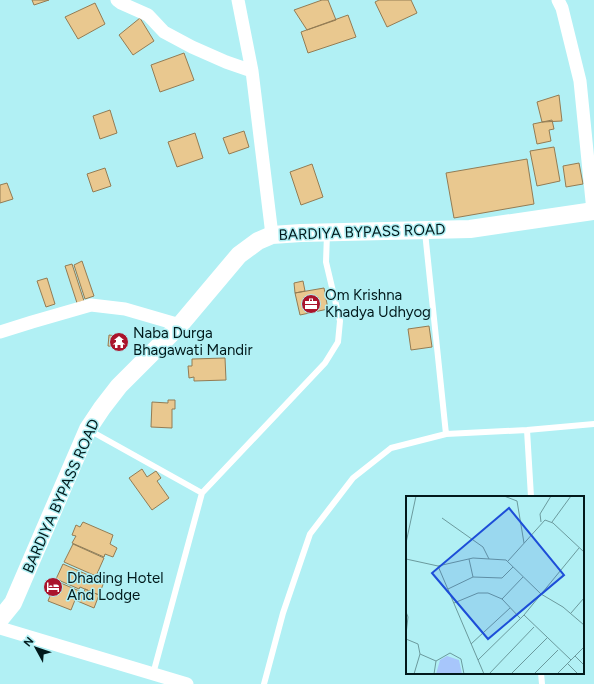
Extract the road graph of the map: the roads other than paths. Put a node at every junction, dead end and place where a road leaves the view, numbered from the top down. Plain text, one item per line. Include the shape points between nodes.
1 (117, 0) edge
2 (238, 0) edge
3 (558, 0) edge
4 (252, 71) junction
5 (594, 214) edge
6 (424, 230) junction
7 (327, 232) junction
8 (272, 235) junction
9 (180, 325) junction
10 (0, 332) edge
11 (594, 424) edge
12 (88, 430) junction
13 (527, 430) junction
14 (446, 434) junction
15 (202, 493) junction
16 (531, 496) edge
17 (0, 619) edge
18 (0, 628) edge
19 (153, 674) junction
20 (541, 674) edge
21 (187, 684) edge
22 (264, 684) edge
23 (542, 684) edge

1 - 4 street via 148,15 164,32 226,62
2 - 4 street
3 - 5 street via 580,81
4 - 8 street
5 - 6 street, BARDIYA BYPASS ROAD via 470,229
6 - 7 street, BARDIYA BYPASS ROAD
6 - 14 lane
7 - 8 street, BARDIYA BYPASS ROAD
7 - 15 lane via 326,262 340,321 338,342 324,363
8 - 9 street, BARDIYA BYPASS ROAD via 258,241 239,255
9 - 10 street via 125,309 91,305
9 - 12 street, BARDIYA BYPASS ROAD via 119,386
11 - 13 lane
12 - 15 lane
12 - 17 street, BARDIYA BYPASS ROAD via 13,604
13 - 14 lane
13 - 16 lane
14 - 22 lane via 391,448 353,478 310,534 283,613
15 - 19 lane
18 - 19 street
19 - 21 street
20 - 23 lane

